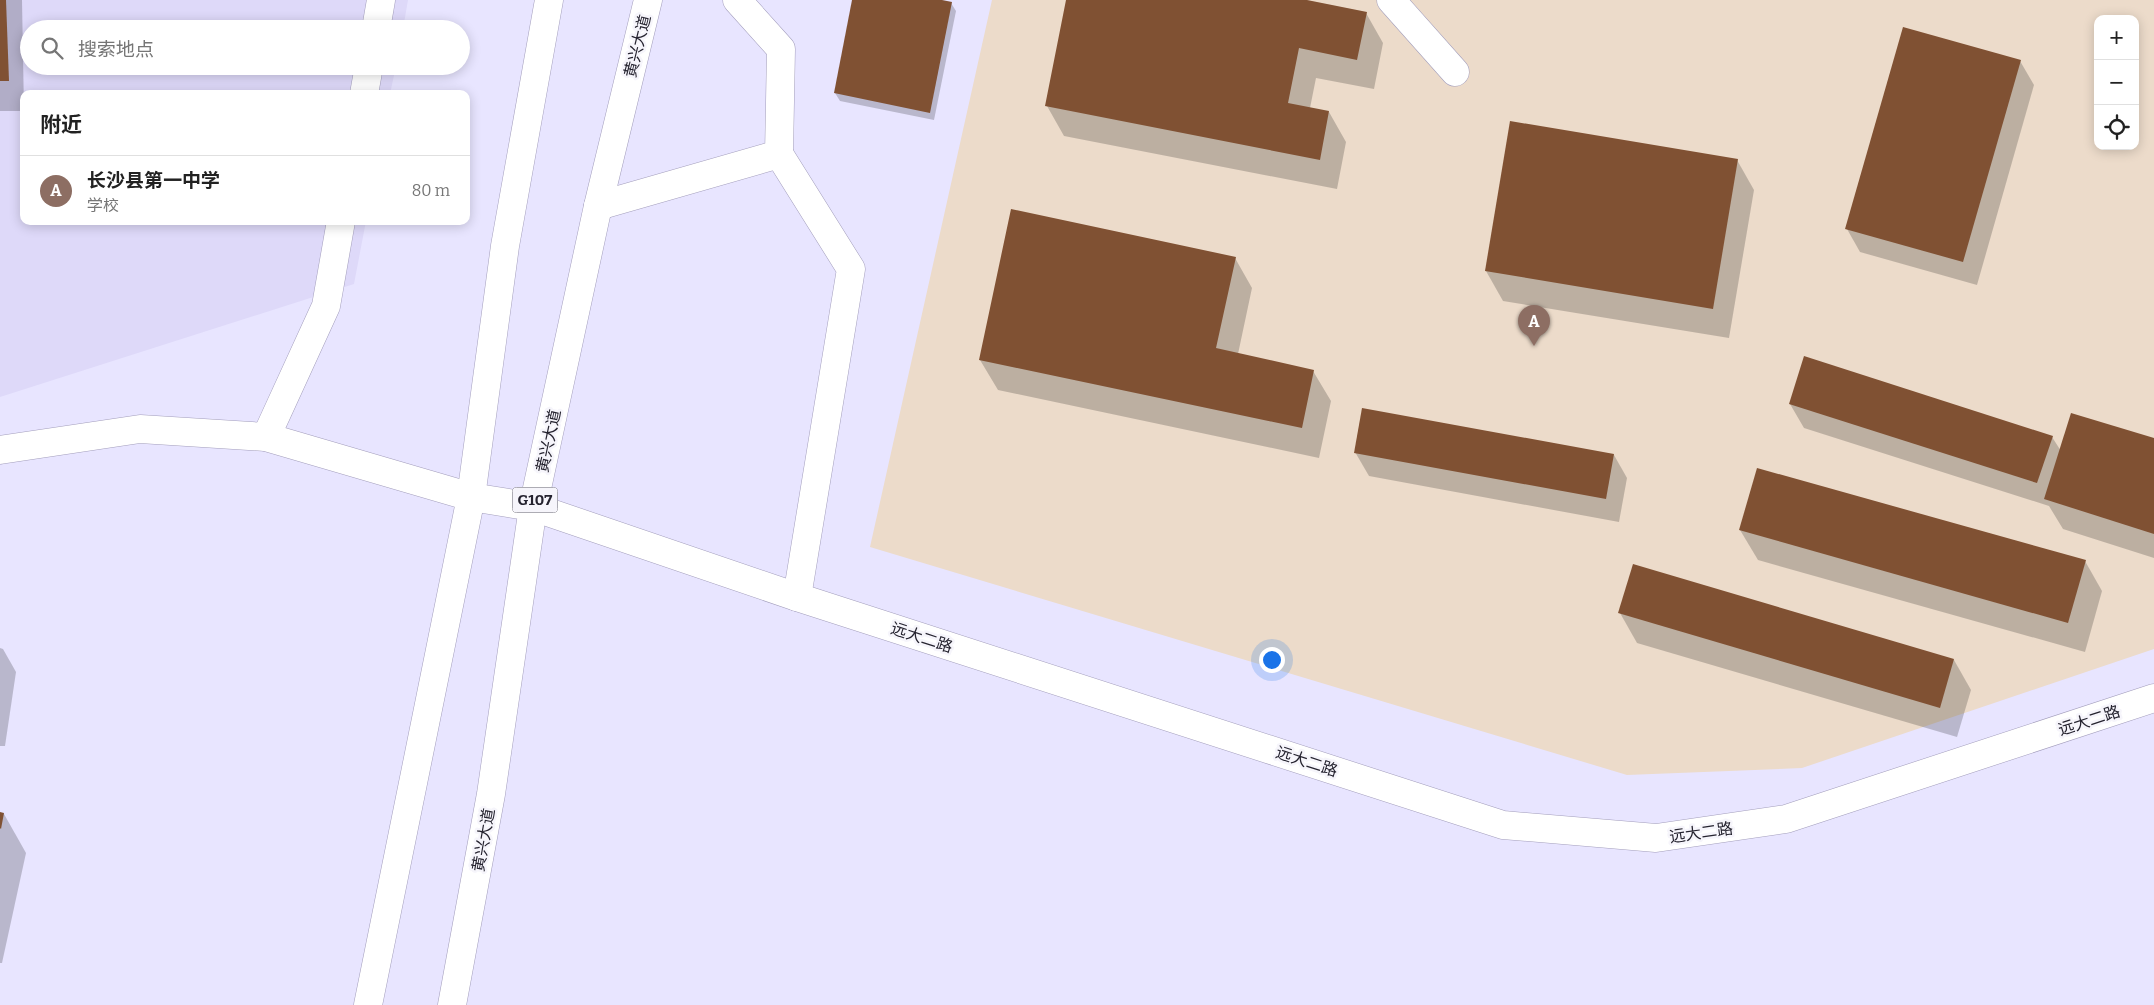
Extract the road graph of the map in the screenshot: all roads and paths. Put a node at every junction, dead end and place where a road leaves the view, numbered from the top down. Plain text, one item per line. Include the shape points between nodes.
1 (382, 0) edge
2 (549, 0) edge
3 (648, 0) edge
4 (737, 0) edge
5 (1391, 0) edge
6 (378, 20) edge
7 (1455, 72) dead end
8 (367, 75) edge
9 (365, 90) edge
10 (778, 154) junction
11 (598, 206) junction
12 (340, 225) edge
13 (266, 437) junction
14 (0, 450) edge
15 (471, 496) junction
16 (534, 507) junction
17 (797, 597) junction
18 (2154, 698) edge
19 (368, 1005) edge
20 (452, 1005) edge

1 - 6 main road
2 - 15 main road via 505,246
3 - 11 main road, 黄兴大道 / G107
4 - 10 main road via 781,49
5 - 7 main road
8 - 9 main road
10 - 11 main road
10 - 17 main road via 851,269
11 - 16 main road, 黄兴大道 / G107
12 - 13 main road via 326,306
13 - 14 main road, 远大二路 via 140,429
13 - 15 main road, 远大二路
15 - 16 main road, 远大二路
15 - 19 main road
16 - 17 main road, 远大二路
16 - 20 main road, 黄兴大道 / G107 via 491,794
17 - 18 main road, 远大二路 via 1503,825 1656,838 1786,819

